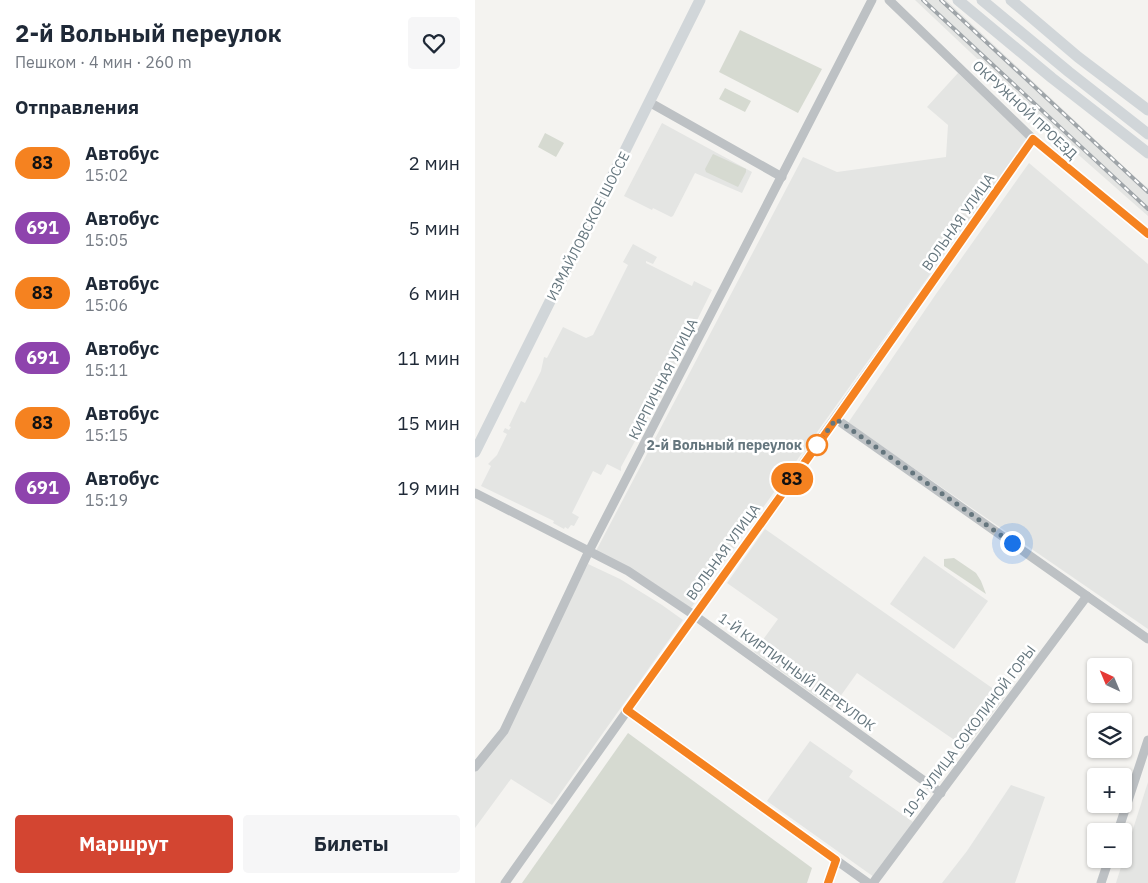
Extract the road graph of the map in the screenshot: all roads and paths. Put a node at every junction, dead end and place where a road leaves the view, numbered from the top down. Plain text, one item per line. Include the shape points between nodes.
1 (700, 0) edge
2 (872, 0) edge
3 (889, 0) edge
4 (958, 0) edge
5 (982, 0) edge
6 (1011, 0) edge
7 (649, 102) junction
8 (1148, 110) edge
9 (1148, 134) edge
10 (1033, 139) junction
11 (1148, 153) edge
12 (782, 176) junction
13 (1148, 234) edge
14 (836, 419) junction
15 (475, 452) edge
16 (475, 493) edge
17 (589, 551) junction
18 (1087, 596) junction
19 (695, 615) junction
20 (1148, 639) edge
21 (627, 710) junction
22 (1148, 740) edge
23 (475, 767) edge
24 (941, 793) junction
25 (1121, 823) edge
26 (836, 860) junction
27 (1106, 868) edge
28 (505, 883) edge
29 (828, 883) edge
30 (868, 883) edge
31 (873, 883) edge
32 (1101, 883) edge

1 - 7 main road, ИЗМАЙЛОВСКОЕ ШОССЕ
2 - 12 street, КИРПИЧНАЯ УЛИЦА
3 - 10 street, ОКРУЖНОЙ ПРОЕЗД
4 - 11 main road
5 - 9 main road
6 - 8 main road
7 - 12 street
7 - 15 main road, ИЗМАЙЛОВСКОЕ ШОССЕ
10 - 13 street, ОКРУЖНОЙ ПРОЕЗД
10 - 14 street, ВОЛЬНАЯ УЛИЦА
12 - 17 street, КИРПИЧНАЯ УЛИЦА
14 - 18 street
14 - 19 street, ВОЛЬНАЯ УЛИЦА
16 - 17 street, 1-Й КИРПИЧНЫЙ ПЕРЕУЛОК
17 - 19 street, 1-Й КИРПИЧНЫЙ ПЕРЕУЛОК via 628,571
17 - 23 street, КИРПИЧНАЯ УЛИЦА via 504,731
18 - 20 street
18 - 24 street, 10-Я УЛИЦА СОКОЛИНОЙ ГОРЫ
19 - 21 street, ВОЛЬНАЯ УЛИЦА
19 - 24 street, 1-Й КИРПИЧНЫЙ ПЕРЕУЛОК
21 - 26 street
21 - 28 street, ВОЛЬНАЯ УЛИЦА
22 - 25 street
24 - 31 street, 10-Я УЛИЦА СОКОЛИНОЙ ГОРЫ
26 - 29 street
26 - 30 street
27 - 32 street

